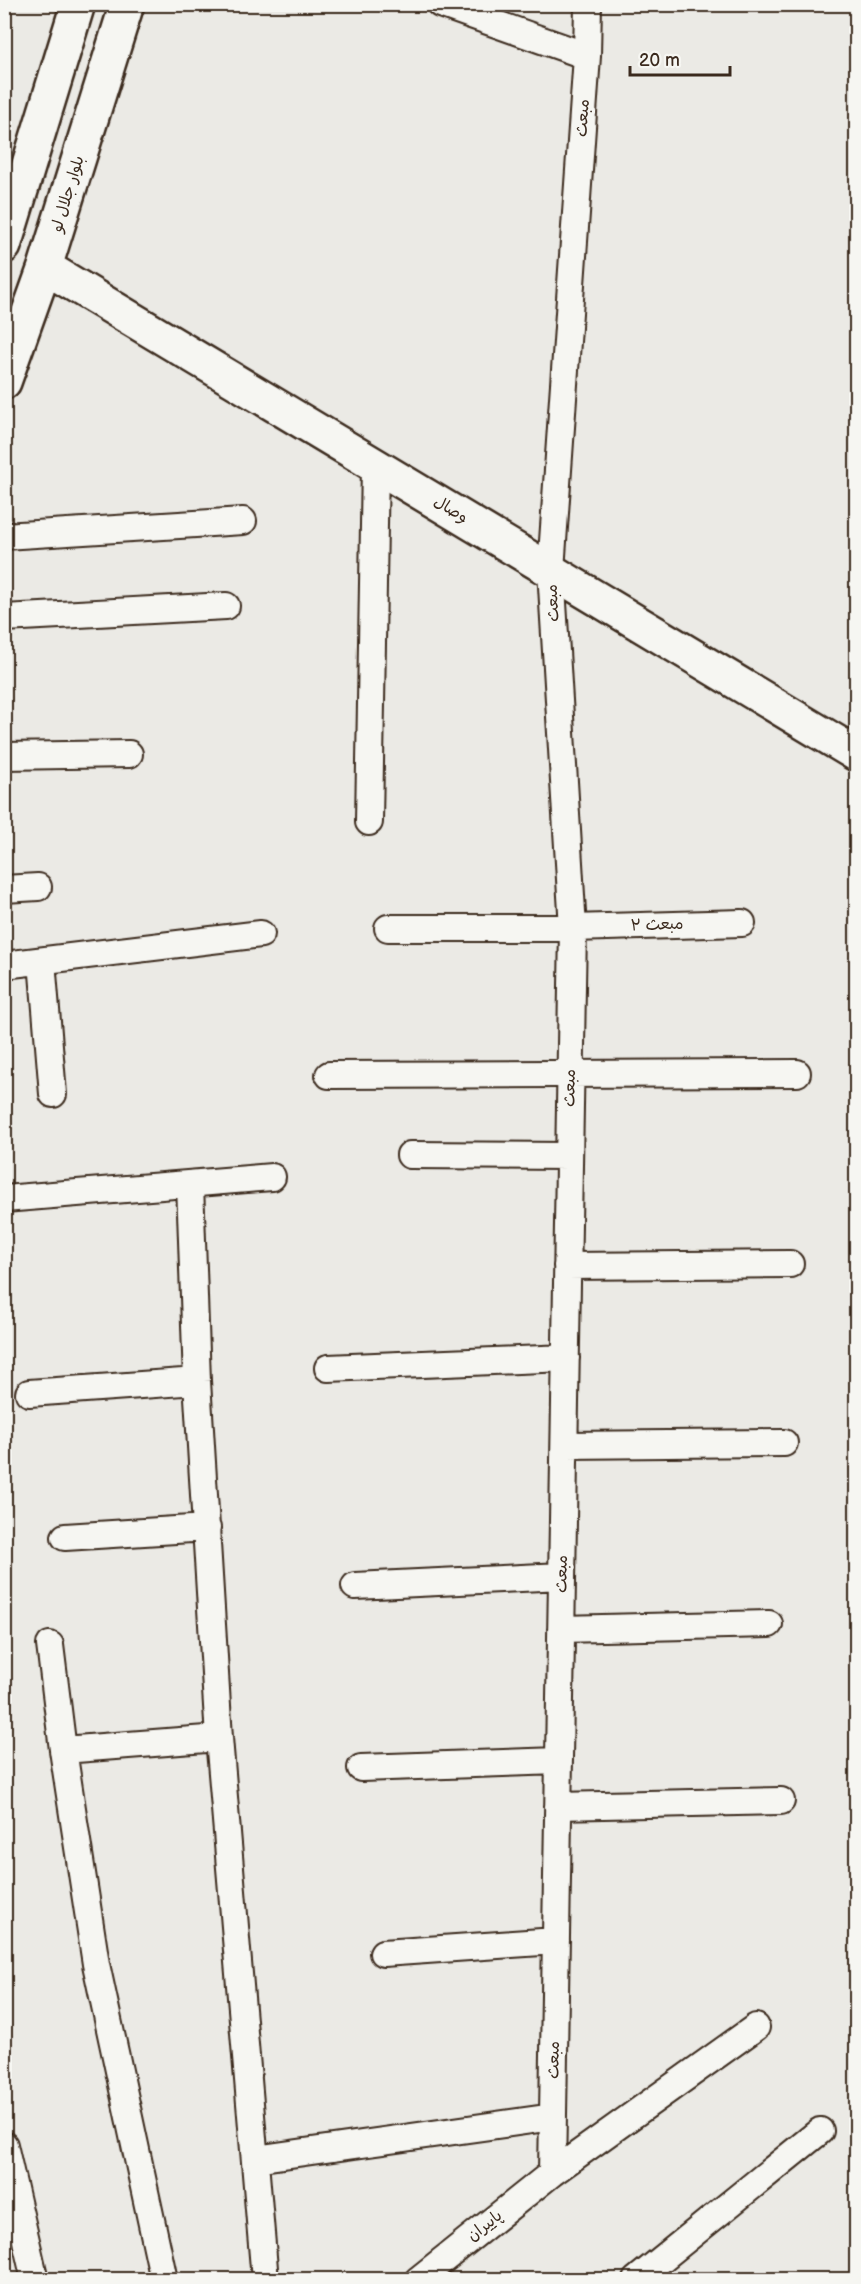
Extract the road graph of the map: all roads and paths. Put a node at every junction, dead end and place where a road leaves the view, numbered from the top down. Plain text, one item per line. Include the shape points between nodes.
1 (78, 4) edge
2 (127, 4) edge
3 (440, 4) edge
4 (588, 4) edge
5 (587, 56) junction
6 (5, 243) edge
7 (45, 267) junction
8 (4, 381) edge
9 (375, 465) junction
10 (243, 521) dead end
11 (4, 536) edge
12 (551, 570) junction
13 (226, 606) dead end
14 (4, 618) edge
15 (129, 754) dead end
16 (856, 754) edge
17 (4, 756) edge
18 (369, 822) dead end
19 (38, 886) dead end
20 (4, 889) edge
21 (742, 922) dead end
22 (388, 928) dead end
23 (573, 928) junction
24 (261, 934) dead end
25 (42, 961) junction
26 (4, 965) edge
27 (797, 1073) dead end
28 (329, 1075) dead end
29 (570, 1075) junction
30 (53, 1094) dead end
31 (410, 1155) dead end
32 (569, 1156) junction
33 (272, 1178) dead end
34 (190, 1184) junction
35 (4, 1199) edge
36 (790, 1264) dead end
37 (567, 1266) junction
38 (566, 1358) junction
39 (328, 1368) dead end
40 (197, 1381) junction
41 (29, 1393) dead end
42 (784, 1443) dead end
43 (564, 1445) junction
44 (207, 1528) junction
45 (65, 1537) dead end
46 (562, 1576) junction
47 (355, 1586) dead end
48 (769, 1624) dead end
49 (561, 1629) junction
50 (50, 1645) dead end
51 (219, 1738) junction
52 (63, 1750) junction
53 (559, 1761) junction
54 (361, 1768) dead end
55 (781, 1801) dead end
56 (558, 1806) junction
57 (556, 1941) junction
58 (383, 1953) dead end
59 (756, 2027) dead end
60 (553, 2117) junction
61 (820, 2131) dead end
62 (4, 2145) edge
63 (255, 2159) junction
64 (552, 2173) junction
65 (36, 2280) edge
66 (164, 2280) edge
67 (265, 2280) edge
68 (418, 2280) edge
69 (636, 2280) edge

1 - 6 street
2 - 7 street, بلوار جلال لو
3 - 5 street
4 - 5 street, مبعث
5 - 12 street, مبعث
7 - 8 street, بلوار جلال لو
7 - 9 street, وصال
9 - 12 street, وصال
9 - 18 street
10 - 11 street
12 - 16 street, وصال
12 - 23 street, مبعث
13 - 14 street
15 - 17 street
19 - 20 street
21 - 23 street, مبعث ۲
22 - 23 street, مبعث ۲
23 - 29 street, مبعث
24 - 25 street
25 - 26 street
25 - 30 street
27 - 29 street
28 - 29 street
29 - 32 street, مبعث
31 - 32 street
32 - 37 street, مبعث
33 - 34 street
34 - 35 street
34 - 40 street
36 - 37 street
37 - 38 street, مبعث
38 - 39 street
38 - 43 street, مبعث
40 - 41 street
40 - 44 street
42 - 43 street
43 - 46 street, مبعث
44 - 45 street
44 - 51 street
46 - 47 street
46 - 49 street, مبعث
48 - 49 street
49 - 53 street, مبعث
50 - 52 street
51 - 52 street
51 - 63 street
52 - 66 street via 96,1964
53 - 54 street
53 - 56 street, مبعث
55 - 56 street
56 - 57 street, مبعث
57 - 58 street
57 - 60 street, مبعث
59 - 64 street, پاییران
60 - 63 street
60 - 64 street, مبعث
61 - 69 street
62 - 65 street
63 - 67 street
64 - 68 street, پاییران

